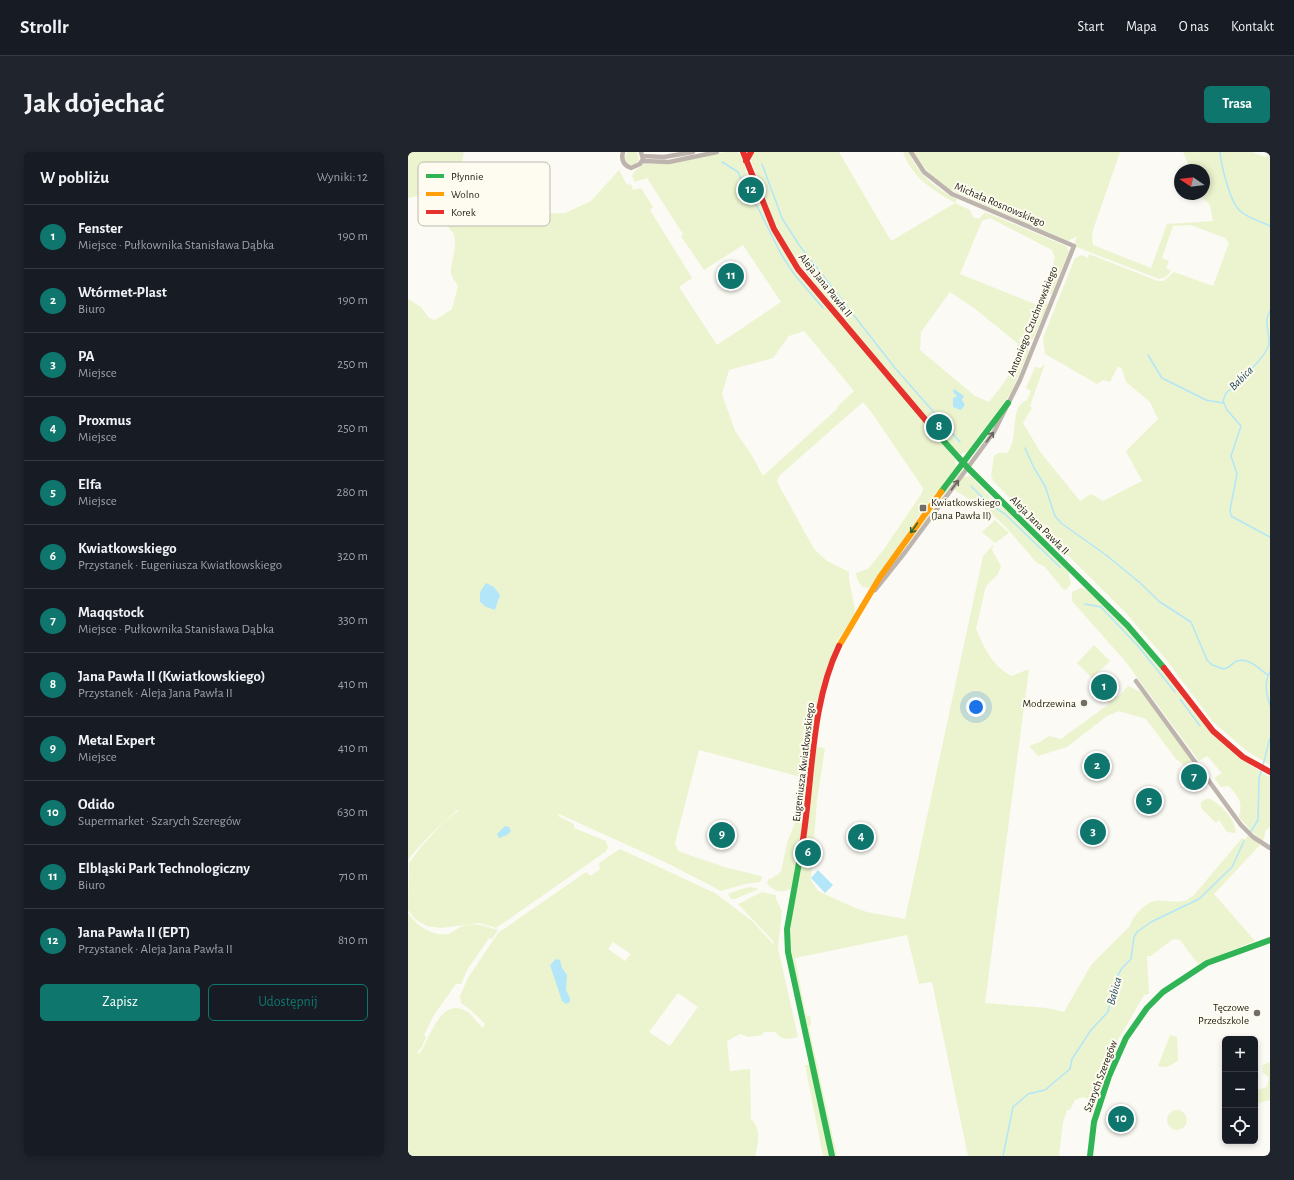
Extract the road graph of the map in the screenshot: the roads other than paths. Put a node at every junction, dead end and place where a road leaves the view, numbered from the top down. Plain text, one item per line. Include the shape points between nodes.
1 (623, 152) edge
2 (692, 152) edge
3 (717, 152) edge
4 (743, 152) edge
5 (751, 152) edge
6 (911, 152) edge
7 (642, 156) edge
8 (746, 161) junction
9 (1074, 246) joint
10 (1008, 403) junction
11 (963, 463) junction
12 (968, 468) junction
13 (870, 593) junction
14 (1136, 681) dead end
15 (1270, 772) edge
16 (1270, 848) edge
17 (1270, 940) edge
18 (832, 1156) edge
19 (1090, 1156) edge

1 - 7 street via 622,160 627,166 634,168
2 - 7 street via 664,157
3 - 7 street via 668,162
4 - 8 street, Aleja Jana Pawła II
5 - 8 street
6 - 9 street, Michała Rosnowskiego via 924,172 952,194
8 - 11 street, Aleja Jana Pawła II via 774,229 798,269
9 - 10 street, Antoniego Czuchnowskiego via 1020,380
10 - 11 street, Antoniego Czuchnowskiego
12 -> 10 street, Antoniego Czuchnowskiego via 994,432
11 - 12 street, Aleja Jana Pawła II
11 -> 13 street, Eugeniusza Kwiatkowskiego
13 -> 12 street, Eugeniusza Kwiatkowskiego via 906,551
12 - 15 street, Aleja Jana Pawła II via 1128,626 1203,720 1230,747
13 - 18 street, Eugeniusza Kwiatkowskiego via 838,647 823,688 806,821 788,929 788,952
14 - 16 street via 1246,831
17 - 19 street, Szarych Szeregów via 1207,963 1167,990 1147,1008 1126,1038 1109,1076 1094,1122

